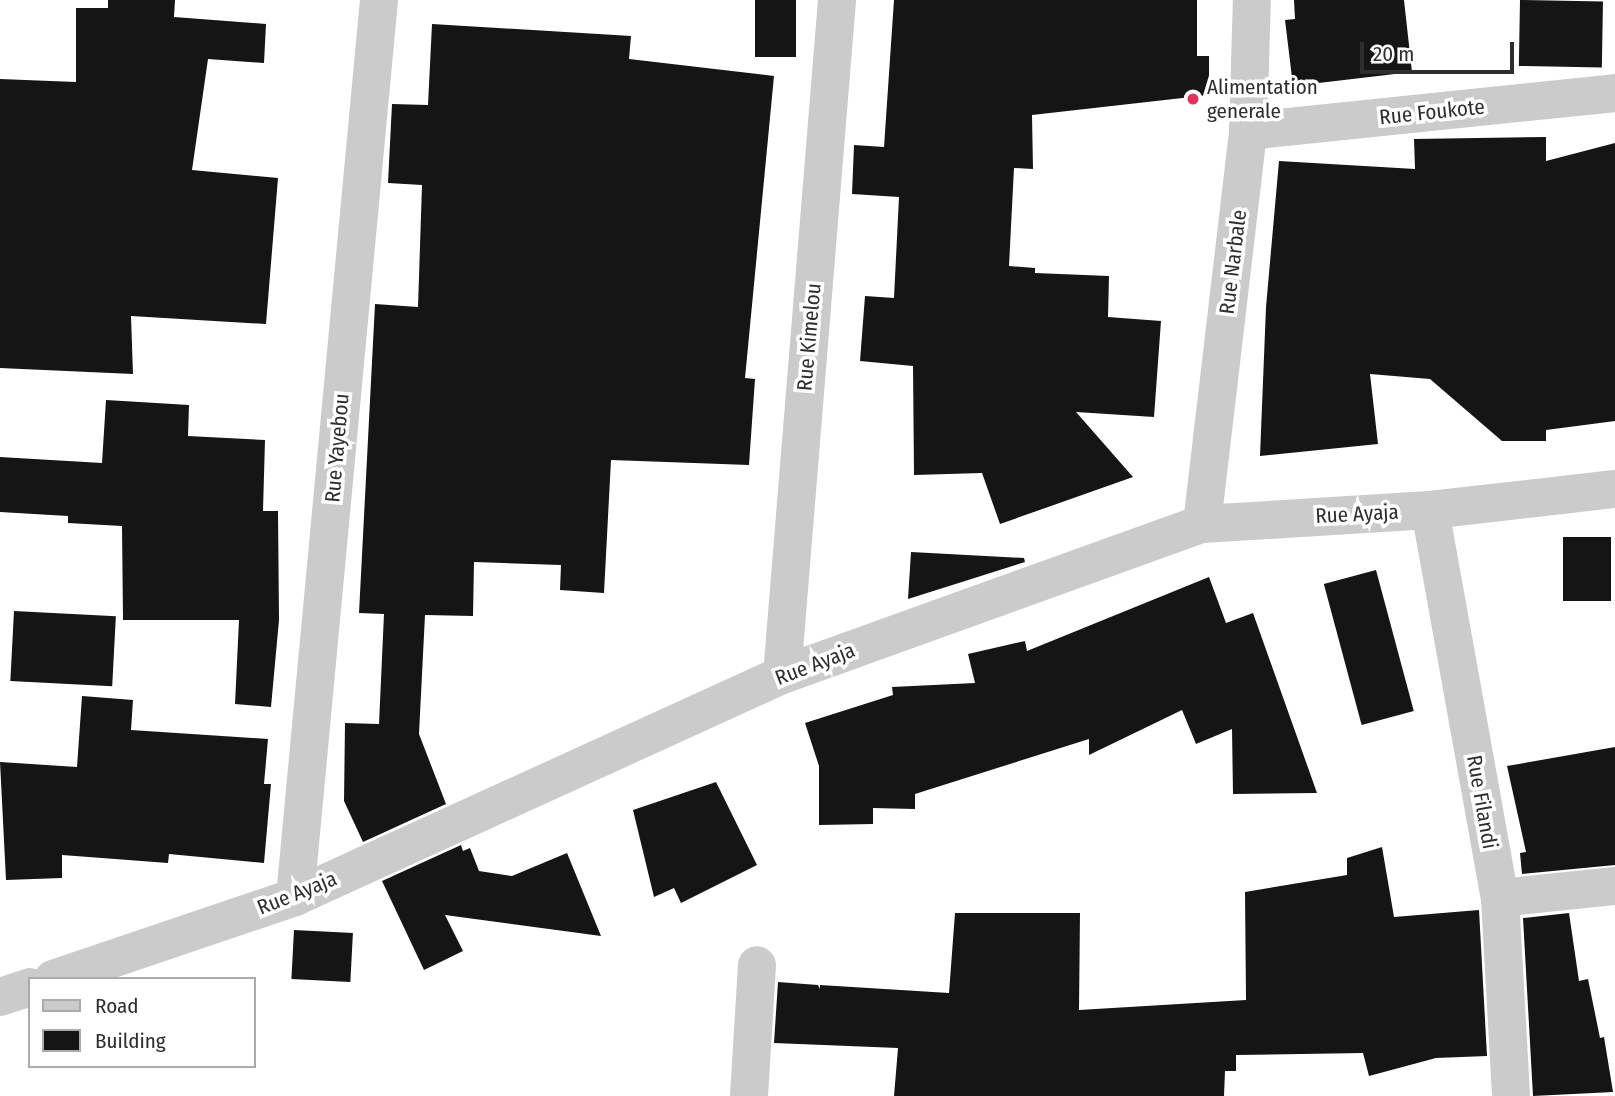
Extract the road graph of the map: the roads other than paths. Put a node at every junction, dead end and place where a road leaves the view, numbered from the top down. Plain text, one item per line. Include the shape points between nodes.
1 (379, 0) edge
2 (837, 0) edge
3 (1252, 0) edge
4 (1615, 93) edge
5 (1248, 131) junction
6 (1615, 489) edge
7 (1430, 510) junction
8 (1202, 524) junction
9 (782, 675) junction
10 (1615, 886) edge
11 (295, 897) junction
12 (1500, 898) junction
13 (757, 965) dead end
14 (59, 977) edge
15 (28, 988) edge
16 (0, 997) edge
17 (749, 1096) edge
18 (1511, 1096) edge

1 - 11 street, Rue Yayebou
2 - 9 street, Rue Kimelou
3 - 5 street, Rue Narbale
4 - 5 street, Rue Foukote
5 - 8 street, Rue Narbale
6 - 7 street, Rue Ayaja
7 - 8 street, Rue Ayaja
7 - 12 street, Rue Filandi
8 - 9 street, Rue Ayaja
9 - 11 street, Rue Ayaja
10 - 12 street
11 - 14 street, Rue Ayaja
12 - 18 street, Rue Filandi
13 - 17 street
15 - 16 street

